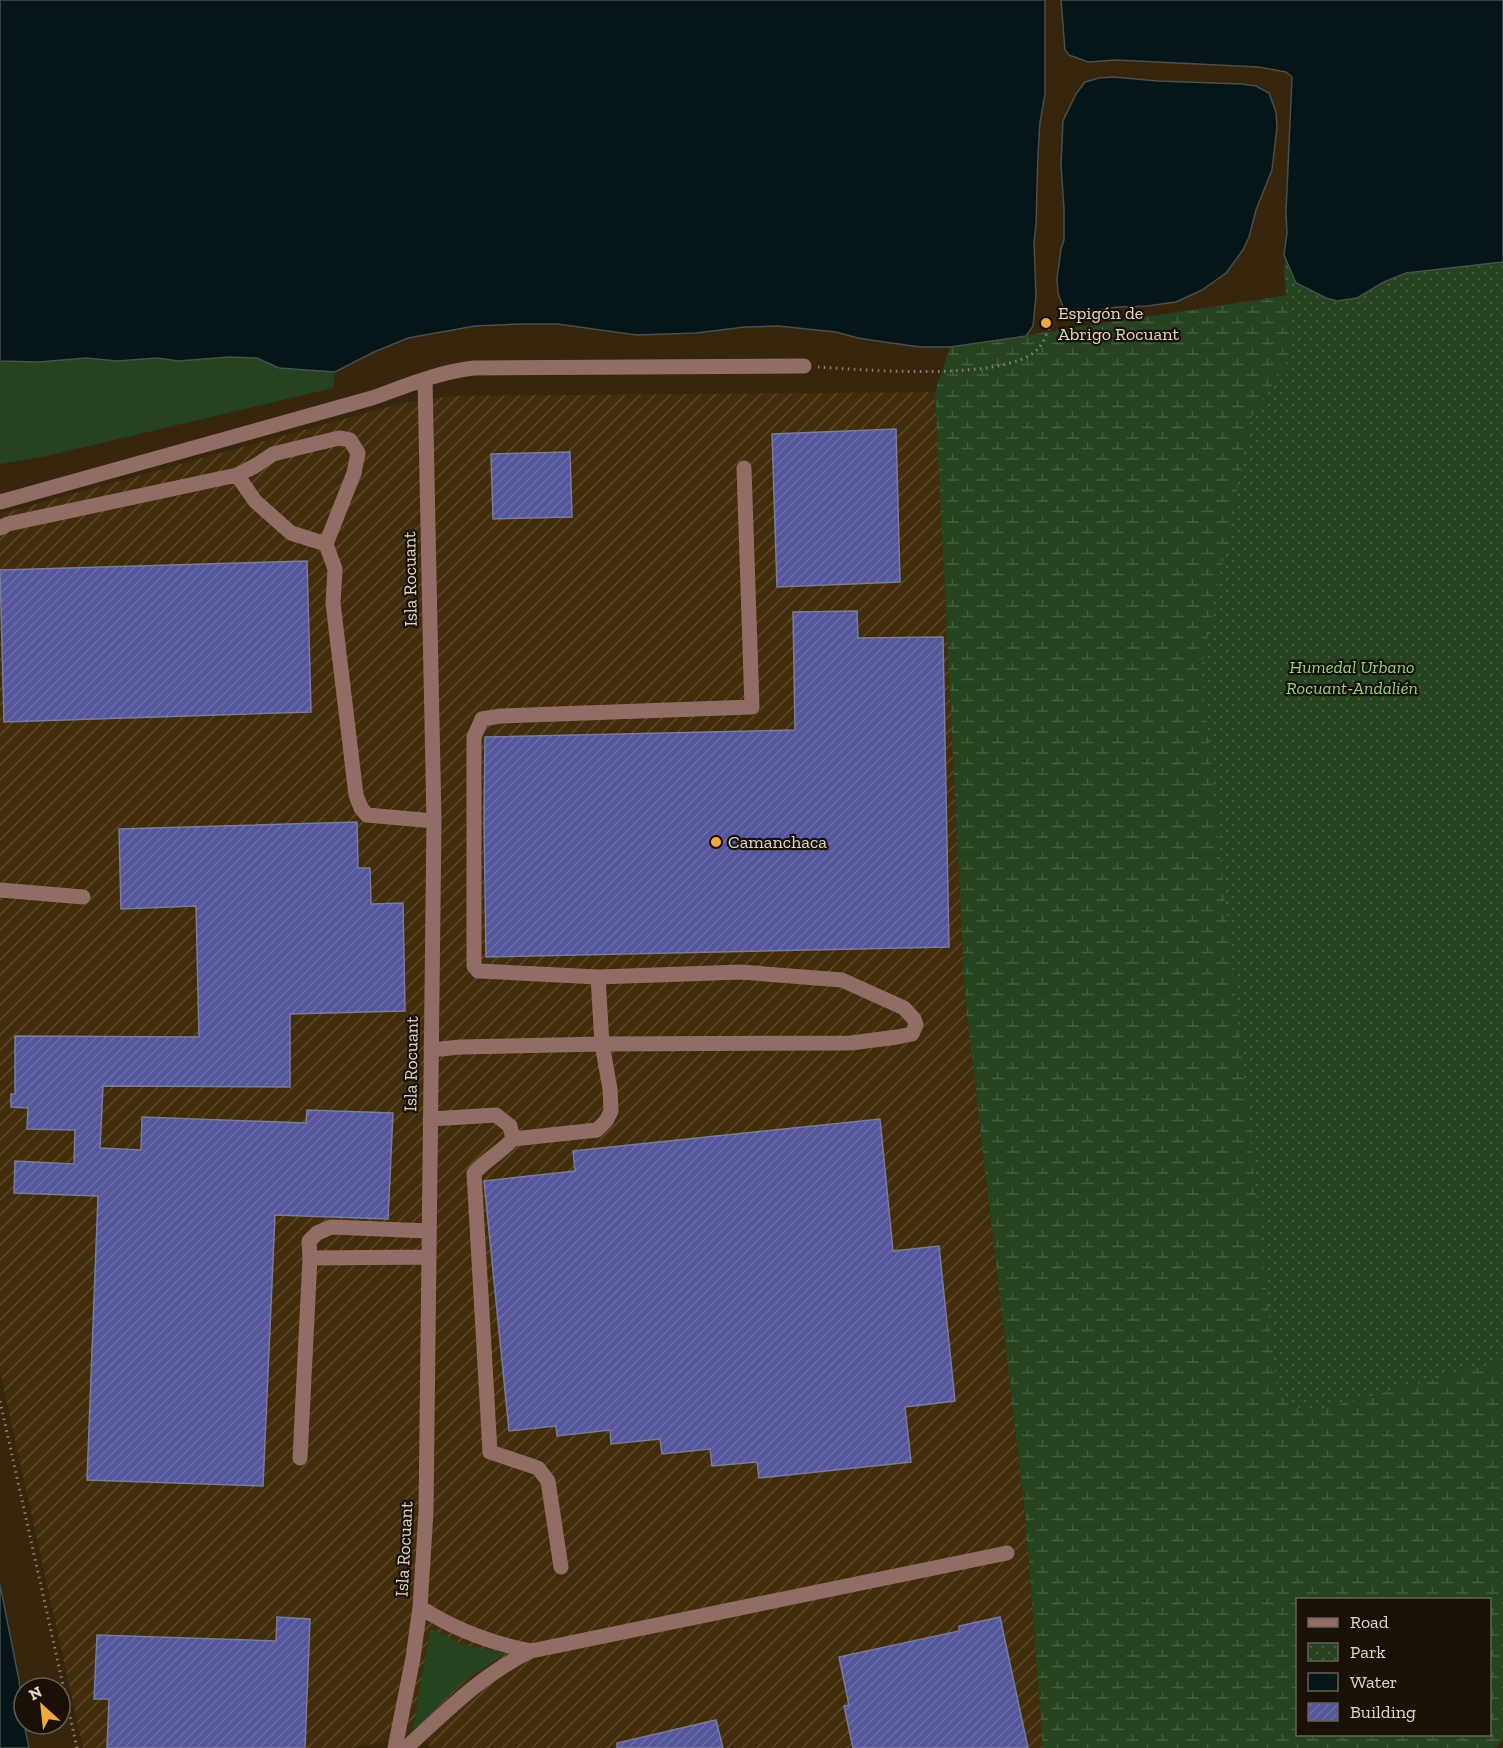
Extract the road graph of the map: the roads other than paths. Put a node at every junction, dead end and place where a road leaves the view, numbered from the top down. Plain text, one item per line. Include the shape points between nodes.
1 (804, 366) road end
2 (425, 379) junction
3 (744, 468) dead end
4 (237, 475) junction
5 (0, 502) edge
6 (0, 528) edge
7 (326, 544) junction
8 (434, 821) junction
9 (0, 890) edge
10 (83, 897) dead end
11 (598, 977) junction
12 (602, 1044) junction
13 (431, 1050) junction
14 (430, 1119) junction
15 (513, 1139) junction
16 (429, 1231) junction
17 (429, 1257) junction
18 (310, 1258) junction
19 (300, 1458) dead end
20 (1007, 1553) dead end
21 (561, 1567) dead end
22 (420, 1607) junction
23 (531, 1651) junction
24 (395, 1748) edge
25 (406, 1748) edge

1 - 2 street via 474,368
2 - 5 street via 372,399
2 - 8 street, Isla Rocuant
3 - 11 street via 752,707 500,716 482,719 474,737 474,966 478,971
4 - 6 street
4 - 7 street via 255,501 291,533
4 - 7 street via 273,454 339,438 350,440 358,453 354,473
7 - 8 street via 335,569 333,603 356,795 361,808 368,815
8 - 13 street, Isla Rocuant
9 - 10 street
11 - 12 street
11 - 12 street via 741,972 842,980 904,1008 916,1025 912,1034 851,1043
12 - 13 street
12 - 15 street via 610,1089 611,1111 606,1121 597,1130
13 - 14 street, Isla Rocuant
14 - 15 street via 496,1115 510,1126
14 - 16 street, Isla Rocuant
15 - 21 street via 474,1173 490,1452 538,1468 548,1481
16 - 17 street, Isla Rocuant
16 - 18 street via 331,1227 309,1240
17 - 18 street
17 - 22 street, Isla Rocuant via 426,1512
18 - 19 street
20 - 23 street
22 - 23 street via 466,1633
22 - 24 street, Isla Rocuant
23 - 25 street via 479,1682

